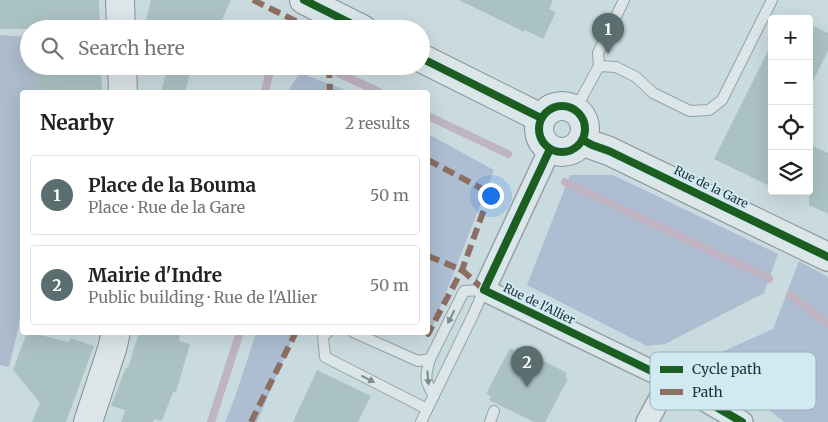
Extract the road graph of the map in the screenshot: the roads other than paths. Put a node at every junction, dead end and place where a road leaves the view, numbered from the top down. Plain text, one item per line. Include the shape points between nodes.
1 (120, 0) edge
2 (304, 0) edge
3 (624, 0) edge
4 (772, 0) edge
5 (121, 20) edge
6 (344, 20) edge
7 (430, 63) edge
8 (599, 66) junction
9 (122, 75) edge
10 (123, 90) edge
11 (575, 110) junction
12 (540, 118) junction
13 (583, 140) junction
14 (550, 149) junction
15 (828, 257) edge
16 (484, 290) junction
17 (115, 335) edge
18 (324, 335) edge
19 (361, 335) edge
20 (430, 359) junction
21 (650, 370) edge
22 (434, 396) junction
23 (427, 409) junction
24 (654, 410) edge
25 (721, 410) edge
26 (494, 412) dead end
27 (88, 422) edge
28 (421, 422) edge
29 (490, 422) edge
30 (647, 422) edge
31 (742, 422) edge

1 - 5 main road
2 - 6 main road
3 - 8 lane via 598,53
4 - 8 lane via 722,100 709,110 690,111 653,93 636,77 616,67
7 - 12 main road
8 - 11 lane
9 - 10 main road
11 - 12 main road via 559,105 548,109
11 - 13 main road via 581,114 586,127
12 - 14 main road via 538,130
13 - 14 main road via 568,152
13 - 15 main road, Rue de la Gare
14 - 16 street, Rue de l'Allier
16 -> 20 lane via 464,291
16 - 21 street, Rue de l'Allier
16 - 22 lane
17 - 27 main road
18 -> 23 lane via 325,357
19 - 20 lane via 418,361
20 -> 22 lane via 425,374
22 - 23 lane
23 - 28 lane
24 - 30 street
25 - 31 street, Rue de l'Allier
26 - 29 lane

